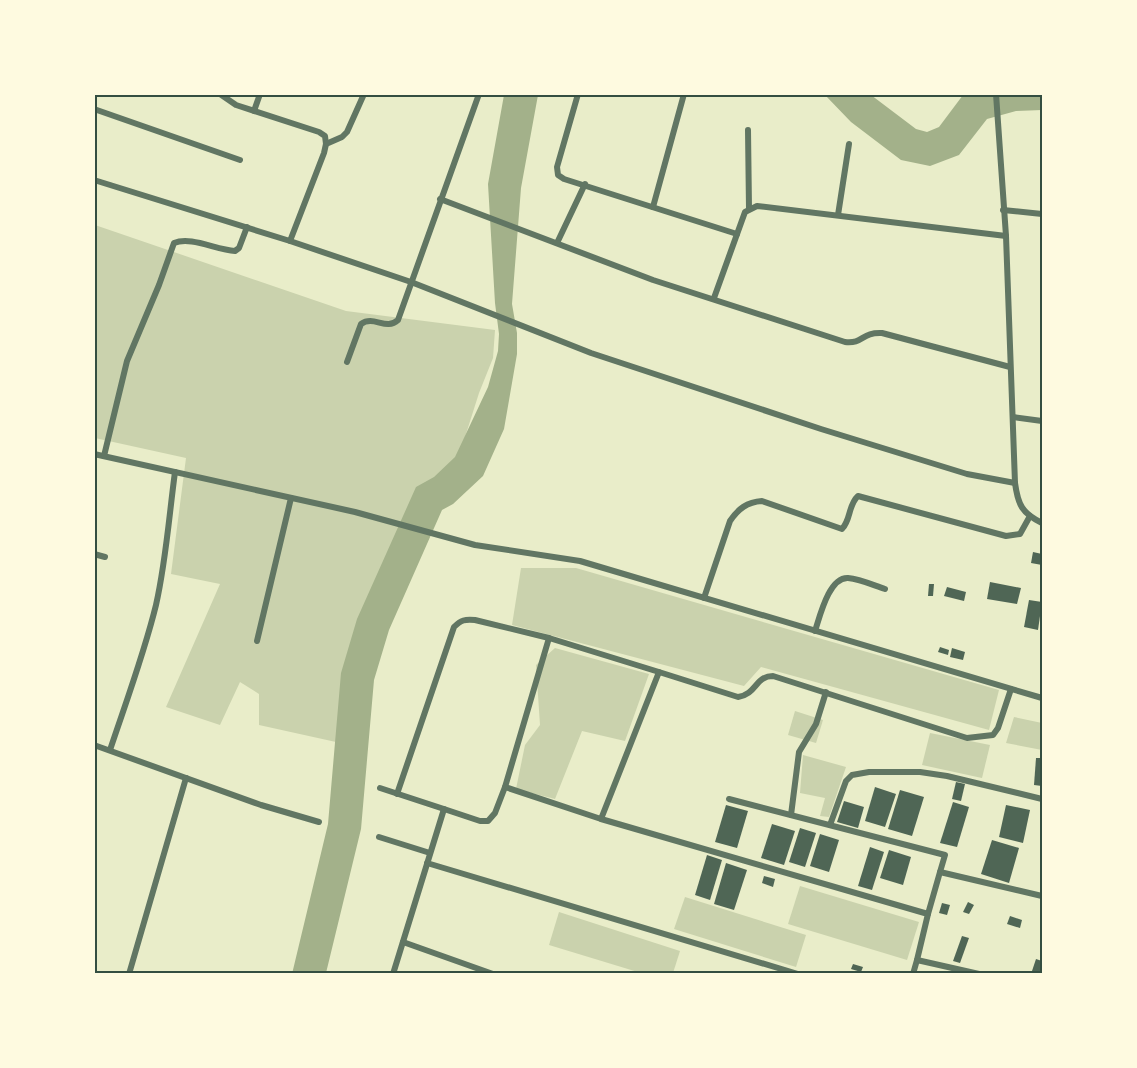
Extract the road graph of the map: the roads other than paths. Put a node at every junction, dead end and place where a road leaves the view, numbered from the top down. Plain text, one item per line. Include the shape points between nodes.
1 (220, 94) edge
2 (260, 94) edge
3 (364, 94) edge
4 (479, 94) edge
5 (578, 94) edge
6 (684, 94) edge
7 (996, 94) edge
8 (94, 109) edge
9 (254, 111) junction
10 (748, 130) dead end
11 (326, 144) junction
12 (849, 144) dead end
13 (240, 160) dead end
14 (94, 180) edge
15 (585, 184) junction
16 (441, 200) junction
17 (653, 207) junction
18 (749, 208) junction
19 (1003, 210) junction
20 (1042, 214) edge
21 (838, 215) junction
22 (247, 227) junction
23 (737, 234) junction
24 (1006, 236) junction
25 (290, 241) junction
26 (557, 243) junction
27 (411, 282) junction
28 (714, 298) junction
29 (347, 362) dead end
30 (1010, 367) junction
31 (1013, 417) junction
32 (1042, 421) edge
33 (94, 454) edge
34 (104, 456) junction
35 (175, 472) junction
36 (1015, 483) junction
37 (291, 498) junction
38 (1029, 516) junction
39 (1042, 523) edge
40 (94, 554) edge
41 (105, 557) dead end
42 (885, 589) dead end
43 (704, 598) junction
44 (815, 631) junction
45 (549, 638) junction
46 (257, 641) dead end
47 (659, 672) junction
48 (1011, 689) junction
49 (826, 692) junction
50 (1042, 698) edge
51 (94, 745) edge
52 (110, 750) junction
53 (186, 778) junction
54 (505, 787) junction
55 (380, 788) dead end
56 (397, 794) junction
57 (729, 799) dead end
58 (1042, 799) edge
59 (444, 809) junction
60 (791, 815) junction
61 (601, 819) junction
62 (319, 822) dead end
63 (830, 825) junction
64 (379, 837) dead end
65 (430, 853) junction
66 (427, 863) junction
67 (940, 872) junction
68 (1042, 896) edge
69 (928, 914) junction
70 (403, 942) junction
71 (917, 960) junction
72 (129, 974) edge
73 (393, 974) edge
74 (493, 974) edge
75 (798, 974) edge
76 (913, 974) edge
77 (980, 974) edge

1 - 9 street
2 - 9 street
3 - 11 street via 347,132
4 - 16 street
5 - 15 street via 557,167 558,175 564,179
6 - 17 street
7 - 19 street
8 - 13 street
9 - 11 street via 319,132 325,136
10 - 18 street
11 - 25 street
12 - 21 street
14 - 22 street
15 - 17 street
15 - 26 street
16 - 26 street
16 - 27 street
17 - 23 street
18 - 21 street via 769,206
18 - 23 street
19 - 20 street
19 - 24 street
21 - 24 street
22 - 25 street
22 - 34 street via 235,251 174,243 127,361
23 - 28 street
24 - 30 street
25 - 27 street
26 - 28 street via 653,280
27 - 29 street via 398,320 387,325 374,320 361,324
27 - 36 street via 591,353 967,474
28 - 30 street via 845,342 854,343 864,335 882,333
30 - 31 street
31 - 32 street
31 - 36 street
33 - 34 street
34 - 35 street
35 - 37 street
35 - 52 street via 156,604
36 - 38 street
37 - 43 street via 453,540 580,561
37 - 46 street
38 - 39 street
38 - 43 street via 1020,534 1006,536 858,496 842,529 762,501 753,502 738,510 730,521
40 - 41 street
42 - 44 street via 847,578 839,580 832,586
43 - 44 street
44 - 48 street
45 - 47 street
45 - 54 street
45 - 56 street via 475,620 466,619 454,627
47 - 49 street via 738,697 750,694 766,676
47 - 61 street
48 - 49 street via 993,735 967,738
48 - 50 street
49 - 60 street via 816,723 798,752
51 - 52 street
52 - 53 street
53 - 62 street
53 - 72 street
54 - 59 street via 488,821
54 - 61 street
55 - 56 street
56 - 59 street
57 - 60 street
58 - 63 street via 938,774 869,772 846,781
59 - 65 street
60 - 63 street
61 - 69 street
63 - 67 street via 945,855
64 - 65 street
65 - 66 street
66 - 70 street
66 - 75 street
67 - 68 street
67 - 69 street
69 - 71 street
70 - 73 street
70 - 74 street
71 - 76 street
71 - 77 street

